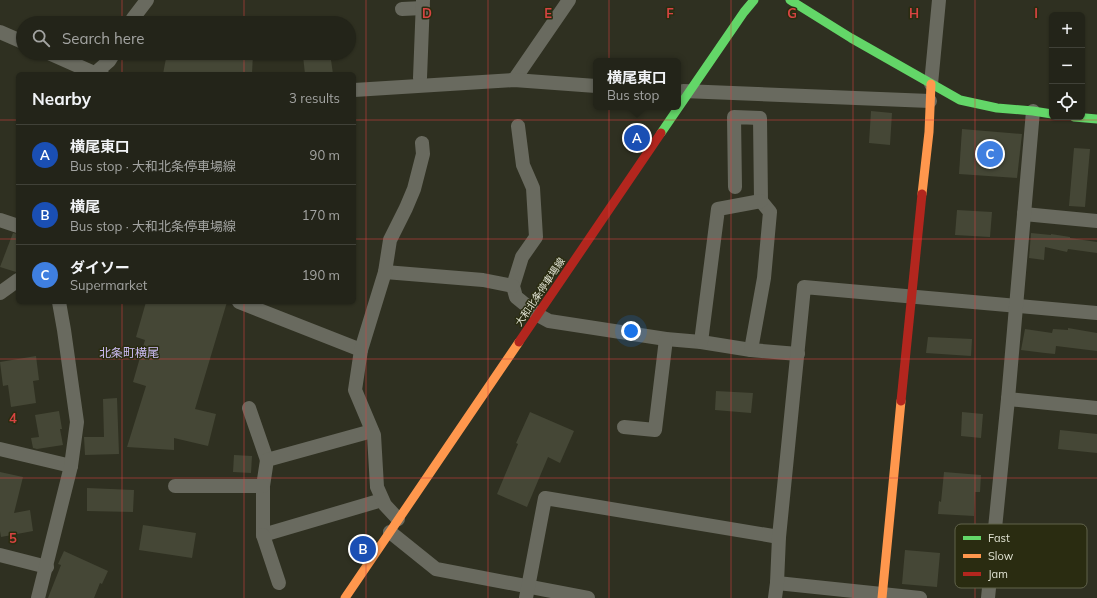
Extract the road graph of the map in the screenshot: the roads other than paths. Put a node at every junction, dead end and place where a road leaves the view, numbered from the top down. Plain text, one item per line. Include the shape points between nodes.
1 (147, 0) edge
2 (569, 0) edge
3 (754, 0) edge
4 (790, 0) edge
5 (940, 0) edge
6 (423, 4) edge
7 (402, 9) dead end
8 (135, 16) edge
9 (0, 32) edge
10 (16, 39) edge
11 (65, 60) edge
12 (110, 60) edge
13 (92, 72) edge
14 (99, 72) edge
15 (420, 78) dead end
16 (514, 80) junction
17 (931, 84) junction
18 (593, 86) edge
19 (356, 90) edge
20 (684, 91) edge
21 (930, 100) junction
22 (672, 110) edge
23 (1033, 111) junction
24 (1049, 114) edge
25 (1085, 118) edge
26 (1097, 119) edge
27 (518, 126) dead end
28 (422, 143) dead end
29 (735, 187) dead end
30 (761, 202) junction
31 (1024, 214) junction
32 (0, 220) edge
33 (1097, 221) edge
34 (16, 225) edge
35 (385, 272) junction
36 (16, 281) edge
37 (513, 286) junction
38 (0, 293) edge
39 (910, 297) junction
40 (59, 304) edge
41 (244, 304) edge
42 (1016, 305) junction
43 (1097, 313) edge
44 (538, 315) junction
45 (666, 339) junction
46 (701, 342) junction
47 (361, 350) junction
48 (751, 350) junction
49 (798, 354) junction
50 (1008, 399) junction
51 (249, 408) dead end
52 (1097, 408) edge
53 (624, 428) dead end
54 (372, 431) junction
55 (0, 449) edge
56 (267, 460) junction
57 (71, 466) junction
58 (175, 486) dead end
59 (263, 486) junction
60 (382, 500) junction
61 (398, 519) junction
62 (995, 524) edge
63 (390, 532) junction
64 (263, 535) junction
65 (780, 537) junction
66 (0, 555) edge
67 (47, 567) junction
68 (278, 583) dead end
69 (777, 583) junction
70 (989, 588) edge
71 (527, 592) edge
72 (882, 596) edge
73 (38, 598) edge
74 (346, 598) edge
75 (588, 598) edge
76 (775, 598) edge
77 (920, 598) edge
78 (988, 598) edge

1 - 8 street
2 - 16 street
3 - 20 street, 大和北条停車場線
4 - 17 street
5 - 17 street
6 - 7 street
6 - 15 street
9 - 10 street
11 - 13 street
12 - 14 street
16 - 18 street
16 - 19 street
17 - 21 street
17 - 23 street via 960,100 997,108
20 - 21 street
21 - 39 street via 929,132
22 - 44 street, 大和北条停車場線
23 - 24 street
23 - 31 street
25 - 26 street
27 - 37 street via 523,165 533,188 536,237 522,257
28 - 35 street via 423,154 418,176 390,240
29 - 30 street via 734,117 760,118
30 - 46 street via 718,209
30 - 48 street via 770,212 764,278
31 - 33 street
31 - 42 street
32 - 34 street
35 - 37 street via 483,280
35 - 47 street
36 - 38 street
37 - 44 street via 516,297
39 - 42 street
39 - 49 street via 804,287
39 - 72 street
40 - 57 street via 77,422
41 - 47 street
42 - 43 street
42 - 50 street
44 - 45 street via 550,321
44 - 61 street, 大和北条停車場線
45 - 46 street
45 - 53 street via 655,430
46 - 48 street
47 - 54 street via 355,390
48 - 49 street
49 - 65 street
50 - 52 street
50 - 62 street
51 - 56 street
54 - 56 street
54 - 60 street via 377,487
55 - 57 street
56 - 59 street
57 - 67 street
58 - 59 street
59 - 64 street
60 - 61 street
60 - 64 street
61 - 63 street, 大和北条停車場線
63 - 71 street via 436,569
63 - 74 street, 大和北条停車場線
64 - 68 street
65 - 69 street
65 - 71 street via 545,498
66 - 67 street
67 - 73 street
69 - 72 street
69 - 76 street
70 - 78 street
71 - 75 street
72 - 77 street

